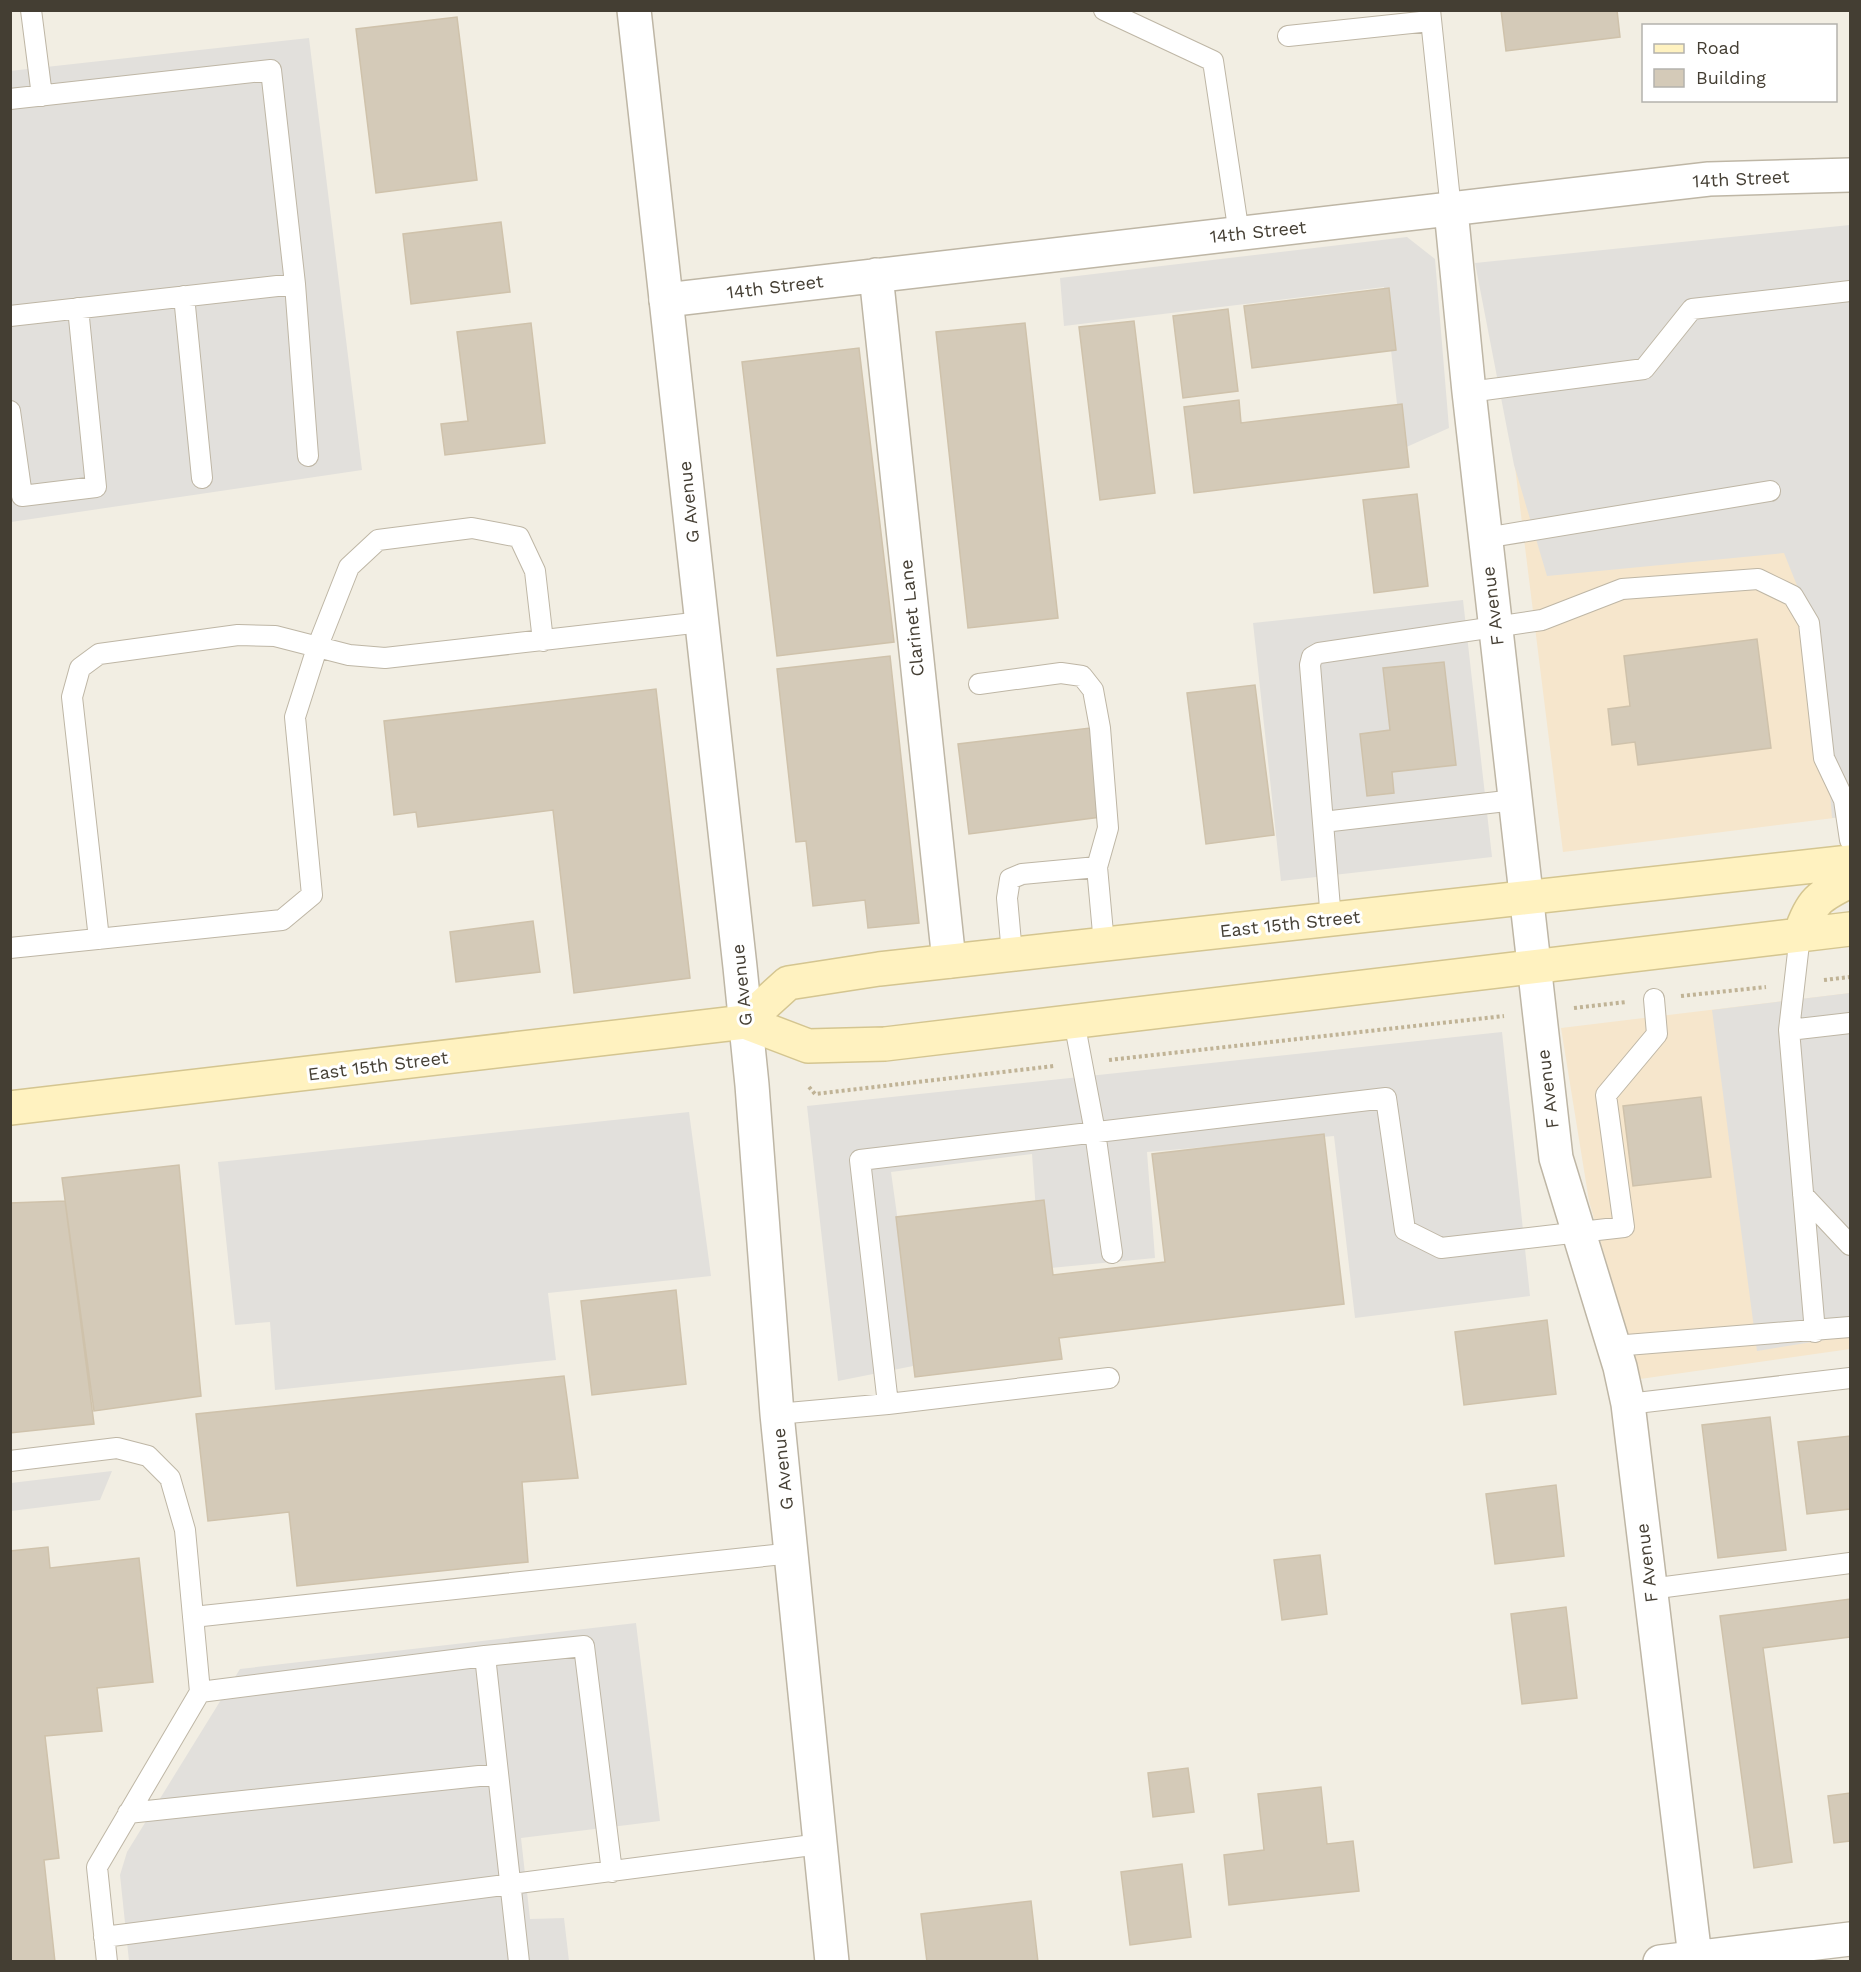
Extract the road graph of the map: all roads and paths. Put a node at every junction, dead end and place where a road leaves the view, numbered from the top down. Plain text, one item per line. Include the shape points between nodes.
1 (31, 10) edge
2 (1104, 10) edge
3 (633, 12) edge
4 (1430, 16) edge
5 (1288, 36) dead end
6 (42, 96) junction
7 (10, 99) edge
8 (1851, 175) edge
9 (1451, 210) junction
10 (1239, 234) junction
11 (876, 275) junction
12 (295, 284) junction
13 (1851, 291) edge
14 (184, 296) junction
15 (666, 300) junction
16 (78, 308) junction
17 (10, 316) edge
18 (1469, 392) junction
19 (10, 411) edge
20 (308, 456) dead end
21 (202, 478) dead end
22 (1770, 491) dead end
23 (1485, 538) junction
24 (702, 622) junction
25 (1495, 625) junction
26 (543, 641) junction
27 (317, 648) junction
28 (980, 684) dead end
29 (1515, 800) junction
30 (1323, 822) junction
31 (1851, 840) edge
32 (1851, 862) edge
33 (1096, 867) junction
34 (1851, 881) edge
35 (1526, 899) junction
36 (1331, 920) junction
37 (1851, 929) edge
38 (1800, 935) junction
39 (99, 939) junction
40 (1104, 944) junction
41 (10, 948) edge
42 (1012, 954) junction
43 (949, 961) junction
44 (1534, 966) junction
45 (1851, 978) edge
46 (1793, 984) junction
47 (1654, 999) junction
48 (1539, 1012) junction
49 (1074, 1021) junction
50 (745, 1022) junction
51 (1851, 1023) edge
52 (1789, 1030) junction
53 (1080, 1063) junction
54 (808, 1088) dead end
55 (10, 1108) edge
56 (1095, 1132) junction
57 (1803, 1195) junction
58 (1579, 1232) junction
59 (1851, 1245) edge
60 (1112, 1252) dead end
61 (1851, 1327) edge
62 (1815, 1332) junction
63 (1614, 1346) junction
64 (1109, 1378) dead end
65 (1851, 1378) edge
66 (888, 1404) junction
67 (1628, 1404) junction
68 (777, 1414) junction
69 (10, 1461) edge
70 (793, 1553) junction
71 (1851, 1563) edge
72 (1650, 1589) junction
73 (193, 1617) junction
74 (485, 1656) junction
75 (200, 1692) junction
76 (498, 1774) junction
77 (128, 1813) junction
78 (820, 1844) junction
79 (612, 1872) junction
80 (511, 1885) junction
81 (104, 1936) junction
82 (1851, 1939) edge
83 (1695, 1957) junction
84 (107, 1962) edge
85 (519, 1962) edge
86 (832, 1962) edge
87 (1660, 1962) edge

1 - 6 lane
2 - 10 lane via 1213,61
3 - 15 street, G Avenue
4 - 5 lane
4 - 9 lane
6 - 7 lane
6 - 12 lane via 271,70
8 - 9 street, 14th Street via 1709,179
9 - 10 street, 14th Street
9 - 18 street, F Avenue
10 - 11 street, 14th Street
11 - 15 street, 14th Street
11 - 43 street, Clarinet Lane
12 - 14 lane
12 - 20 lane
13 - 18 lane via 1692,309 1644,369
14 - 16 lane
14 - 21 lane
15 - 24 street, G Avenue
16 - 17 lane
16 - 19 lane via 96,487 22,496
18 - 23 street, F Avenue
22 - 23 lane
23 - 25 street, F Avenue
24 - 26 lane
24 - 50 street, G Avenue
25 - 29 street, F Avenue
25 - 30 lane via 1312,657
25 - 31 lane via 1542,620 1622,589 1758,579 1793,596 1809,623 1824,758 1844,800
26 - 27 lane via 385,658
26 - 27 lane via 535,572 519,537 471,528 378,540 350,567
27 - 39 lane via 295,717 312,896 282,920
27 - 39 lane via 275,636 238,635 99,654 80,668 72,697
28 - 33 lane via 1061,673 1082,676 1093,690 1108,828
29 - 30 lane
29 - 35 street, F Avenue
30 - 36 lane
32 - 35 main road, East 15th Street
33 - 40 lane
33 - 42 lane via 1022,874 1010,879 1007,898
34 - 38 main road via 1822,894 1809,910
35 - 36 main road, East 15th Street
35 - 44 street, F Avenue
36 - 40 main road, East 15th Street
37 - 38 main road, East 15th Street
38 - 44 main road, East 15th Street
38 - 46 lane
39 - 41 lane
40 - 42 main road, East 15th Street
42 - 43 main road, East 15th Street
43 - 50 main road, East 15th Street via 788,982
44 - 48 street, F Avenue
44 - 49 main road, East 15th Street
45 - 46 path
46 - 47 path
46 - 52 lane
47 - 48 path
47 - 58 lane via 1658,1034 1606,1095 1624,1227
48 - 53 path
48 - 58 street, F Avenue via 1556,1158
49 - 50 main road, East 15th Street via 885,1044 808,1046
49 - 53 lane
50 - 55 main road, East 15th Street
50 - 68 street, G Avenue
51 - 52 lane
52 - 57 lane
53 - 54 path via 815,1094
53 - 56 lane
56 - 58 lane via 1386,1098 1405,1230 1441,1248
56 - 60 lane
56 - 66 lane via 860,1160
57 - 59 lane
57 - 62 lane
58 - 63 street, F Avenue
61 - 62 lane
62 - 63 lane
63 - 67 street, F Avenue
64 - 66 lane
65 - 67 lane
66 - 68 lane
67 - 72 street, F Avenue
68 - 70 street, G Avenue
69 - 73 lane via 117,1448 148,1456 170,1478 185,1530
70 - 73 lane
70 - 78 street, G Avenue
71 - 72 lane
72 - 83 street, F Avenue
73 - 75 lane
74 - 75 lane
74 - 76 lane
74 - 79 lane via 584,1646
75 - 77 lane
76 - 77 lane
76 - 80 lane
77 - 81 lane via 97,1867
78 - 79 lane
78 - 86 street, G Avenue
79 - 80 lane
80 - 81 lane
80 - 85 lane
81 - 84 lane
82 - 83 street
83 - 87 street

